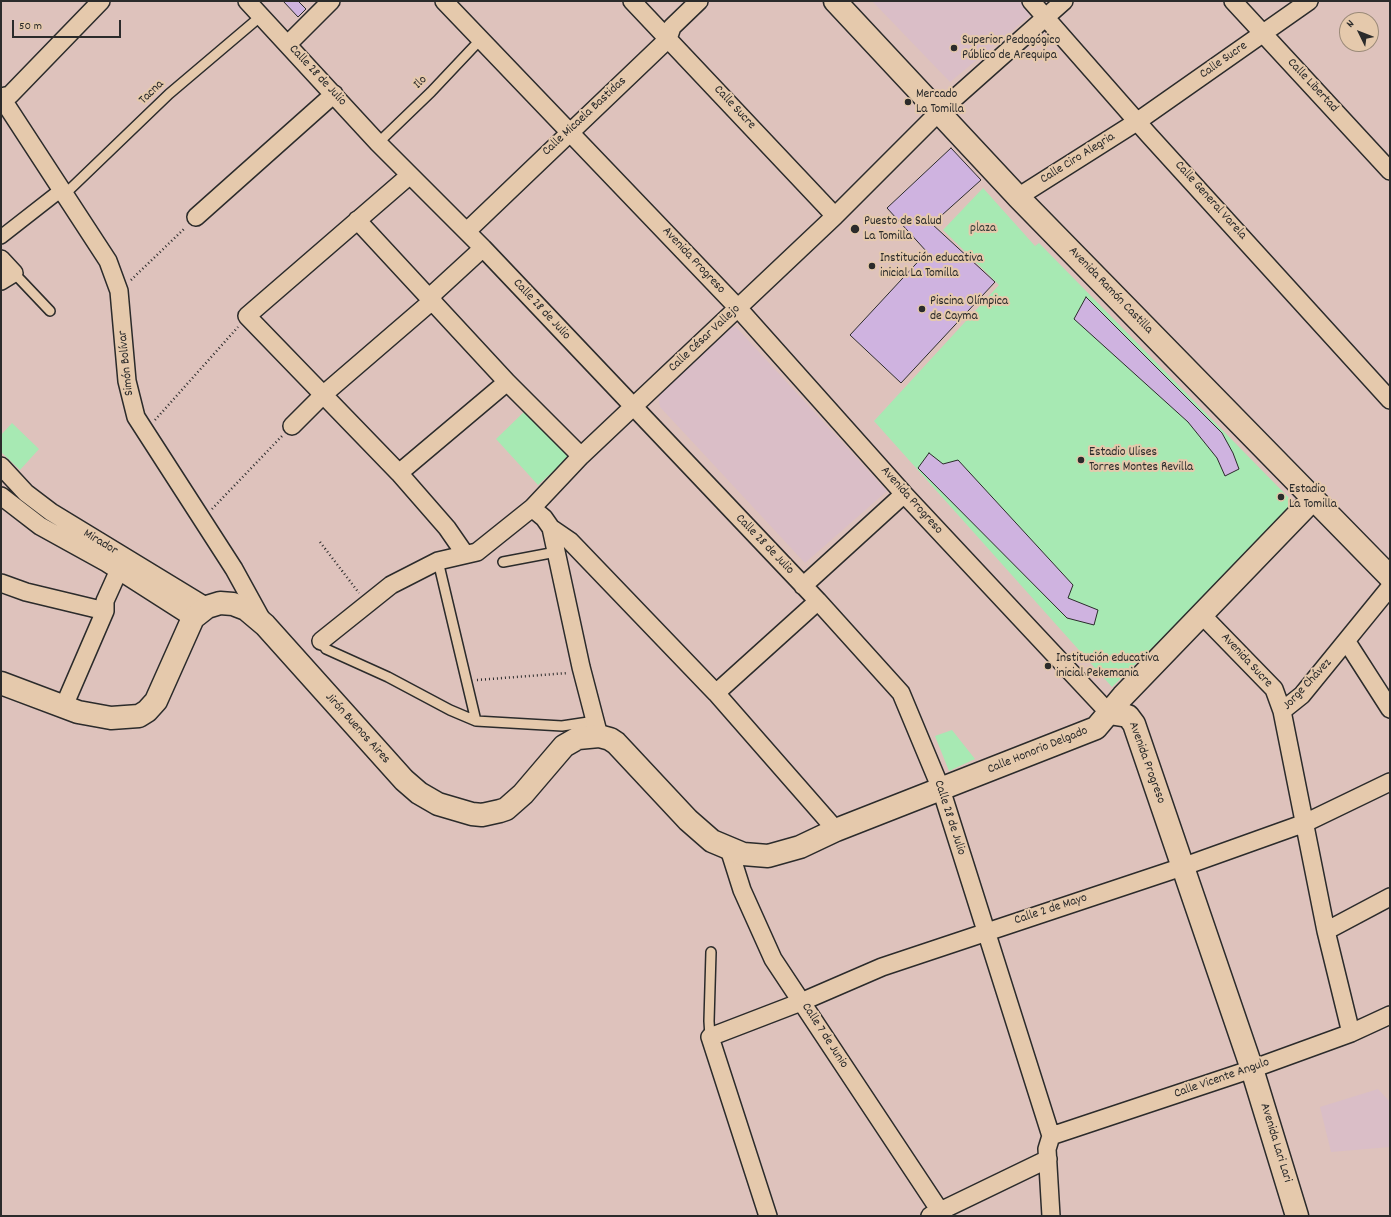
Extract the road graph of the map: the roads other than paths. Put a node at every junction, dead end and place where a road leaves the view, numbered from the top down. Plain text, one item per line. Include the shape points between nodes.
1 (101, 1) edge
2 (247, 1) edge
3 (331, 1) edge
4 (444, 1) edge
5 (632, 1) edge
6 (699, 1) edge
7 (835, 1) edge
8 (1031, 1) edge
9 (1064, 1) edge
10 (1233, 1) edge
11 (1309, 1) edge
12 (261, 16) junction
13 (1046, 17) junction
14 (1263, 33) junction
15 (481, 39) junction
16 (668, 39) junction
17 (288, 44) junction
18 (334, 94) junction
19 (1, 97) edge
20 (938, 113) junction
21 (1138, 121) junction
22 (570, 131) junction
23 (378, 143) junction
24 (1390, 171) edge
25 (410, 175) junction
26 (65, 194) junction
27 (1018, 197) junction
28 (835, 216) junction
29 (196, 217) road end
30 (357, 220) junction
31 (467, 231) junction
32 (1, 236) edge
33 (483, 248) junction
34 (1, 259) edge
35 (7, 277) edge
36 (432, 301) junction
37 (738, 308) junction
38 (50, 311) dead end
39 (507, 382) junction
40 (324, 394) junction
41 (1390, 400) edge
42 (633, 406) junction
43 (292, 426) road end
44 (581, 456) junction
45 (1, 466) edge
46 (399, 473) junction
47 (904, 494) junction
48 (1, 496) edge
49 (1313, 499) junction
50 (532, 508) junction
51 (551, 528) junction
52 (556, 552) junction
53 (465, 554) junction
54 (438, 560) junction
55 (503, 562) dead end
56 (121, 565) junction
57 (1390, 577) edge
58 (1, 583) edge
59 (803, 586) junction
60 (1390, 588) edge
61 (818, 601) junction
62 (105, 611) junction
63 (200, 612) junction
64 (1202, 615) junction
65 (265, 625) junction
66 (321, 641) joint
67 (1347, 642) junction
68 (1, 683) edge
69 (716, 693) junction
70 (64, 706) junction
71 (1390, 709) edge
72 (1282, 711) junction
73 (1109, 713) junction
74 (476, 721) junction
75 (597, 729) junction
76 (1390, 782) edge
77 (941, 789) junction
78 (1305, 823) junction
79 (836, 830) junction
80 (729, 849) junction
81 (1182, 867) junction
82 (1390, 897) edge
83 (1326, 931) junction
84 (986, 932) junction
85 (711, 952) dead end
86 (801, 1002) junction
87 (1390, 1015) edge
88 (1351, 1032) junction
89 (710, 1037) junction
90 (1252, 1069) junction
91 (1051, 1136) junction
92 (1048, 1159) junction
93 (935, 1214) edge
94 (768, 1216) edge
95 (1051, 1216) edge
96 (1298, 1216) edge

1 - 19 street via 10,95
2 - 12 street, Calle 28 de Julio
3 - 17 street
4 - 15 street, Avenida Progreso
5 - 16 street, Calle Sucre
6 - 16 street, Calle Micaela Bastidas via 672,27
7 - 20 street, Avenida Ramón Castilla
8 - 13 street, Calle General Varela
9 - 13 street, Calle César Vallejo
10 - 14 street, Calle Libertad
11 - 14 street, Calle Sucre
12 - 17 street, Calle 28 de Julio
12 - 26 lane, Tacna via 168,94
13 - 20 street, Calle César Vallejo
13 - 21 street, Calle General Varela
14 - 21 street, Calle Sucre
14 - 24 street, Calle Libertad
15 - 22 street, Avenida Progreso
15 - 23 lane, Ilo
16 - 22 street, Calle Micaela Bastidas
16 - 28 street, Calle Sucre
17 - 18 street, Calle 28 de Julio
18 - 23 street, Calle 28 de Julio
18 - 29 street
19 - 26 street, Simón Bolívar
20 - 27 street, Avenida Ramón Castilla
20 - 28 street, Calle César Vallejo
21 - 27 street, Calle Ciro Alegria
21 - 41 street, Calle General Varela
22 - 31 street, Calle Micaela Bastidas
22 - 37 street, Avenida Progreso
23 - 25 street, Calle 28 de Julio
25 - 30 street
25 - 31 street, Calle 28 de Julio
26 - 32 street via 56,194
26 - 65 street, Simón Bolívar via 108,261 119,291 127,381 134,412 234,569
27 - 49 street, Avenida Ramón Castilla
28 - 37 street, Calle César Vallejo
30 - 36 street
30 - 40 street via 247,316
31 - 33 street, Calle 28 de Julio
33 - 36 street via 434,293
33 - 42 street, Calle 28 de Julio
34 - 35 street
35 - 38 lane
36 - 39 street
36 - 40 street
37 - 42 street, Calle César Vallejo
37 - 47 street, Avenida Progreso
39 - 44 street
39 - 46 street
40 - 43 street
40 - 46 street
42 - 44 street, Calle César Vallejo
42 - 59 street, Calle 28 de Julio
44 - 50 street, Calle César Vallejo
45 - 56 street, Mirador via 38,503
46 - 53 street via 447,528
47 - 59 street
47 - 73 street, Avenida Progreso
48 - 56 street, Mirador via 40,526 107,563
49 - 57 street, Avenida Ramón Castilla
49 - 64 street, Calle Honorio Delgado
50 - 51 street
50 - 53 street, Calle César Vallejo via 477,552
51 - 52 street
51 - 69 street via 570,541
52 - 55 lane
52 - 75 street
53 - 54 street, Calle César Vallejo
54 - 66 street, Calle César Vallejo via 391,585
54 - 74 lane
56 - 62 street via 104,601
56 - 63 street, Mirador
58 - 62 street via 26,592
59 - 61 street, Calle 28 de Julio
60 - 67 street, Jorge Chávez
61 - 69 street
61 - 77 street, Calle 28 de Julio via 901,693
62 - 70 street
63 - 65 street, Jirón Buenos Aires via 226,603 240,606 254,614
63 - 70 street via 156,701 147,712 130,718 111,718 78,712
64 - 72 street, Avenida Sucre via 1274,689
64 - 73 street, Calle Honorio Delgado
65 - 75 street, Jirón Buenos Aires via 404,780 429,800 447,807 482,815 506,809 523,794 564,746
66 - 74 lane via 326,649
67 - 71 street
67 - 72 street, Jorge Chávez via 1302,695
68 - 70 street
69 - 79 street
72 - 78 street, Jorge Chávez
73 - 77 street, Calle Honorio Delgado via 1089,732
73 - 81 street, Avenida Progreso via 1132,719
74 - 75 lane
75 - 80 street, Jirón Buenos Aires via 616,743 692,824 712,841
76 - 78 street, Calle 2 de Mayo
77 - 79 street, Calle Honorio Delgado
77 - 84 street, Calle 28 de Julio
78 - 81 street, Calle 2 de Mayo
78 - 83 street, Jorge Chávez
79 - 80 street, Calle Honorio Delgado via 781,854 754,856
80 - 86 street, Calle 7 de Junio via 742,890 773,959
81 - 84 street, Calle 2 de Mayo
81 - 90 street, Avenida Progreso
82 - 83 street
83 - 88 street, Jorge Chávez
84 - 86 street, Calle 2 de Mayo via 882,967
84 - 91 street, Calle 28 de Julio
85 - 89 lane via 708,1021
86 - 89 street, Calle 2 de Mayo
86 - 93 street, Calle 7 de Junio
87 - 88 street, Calle Vicente Angulo
88 - 90 street, Calle Vicente Angulo
89 - 94 street
90 - 91 street, Calle Vicente Angulo
90 - 96 street, Avenida Lari Lari
91 - 92 street, Calle 28 de Julio via 1047,1149
92 - 93 street
92 - 95 street, Calle 28 de Julio

